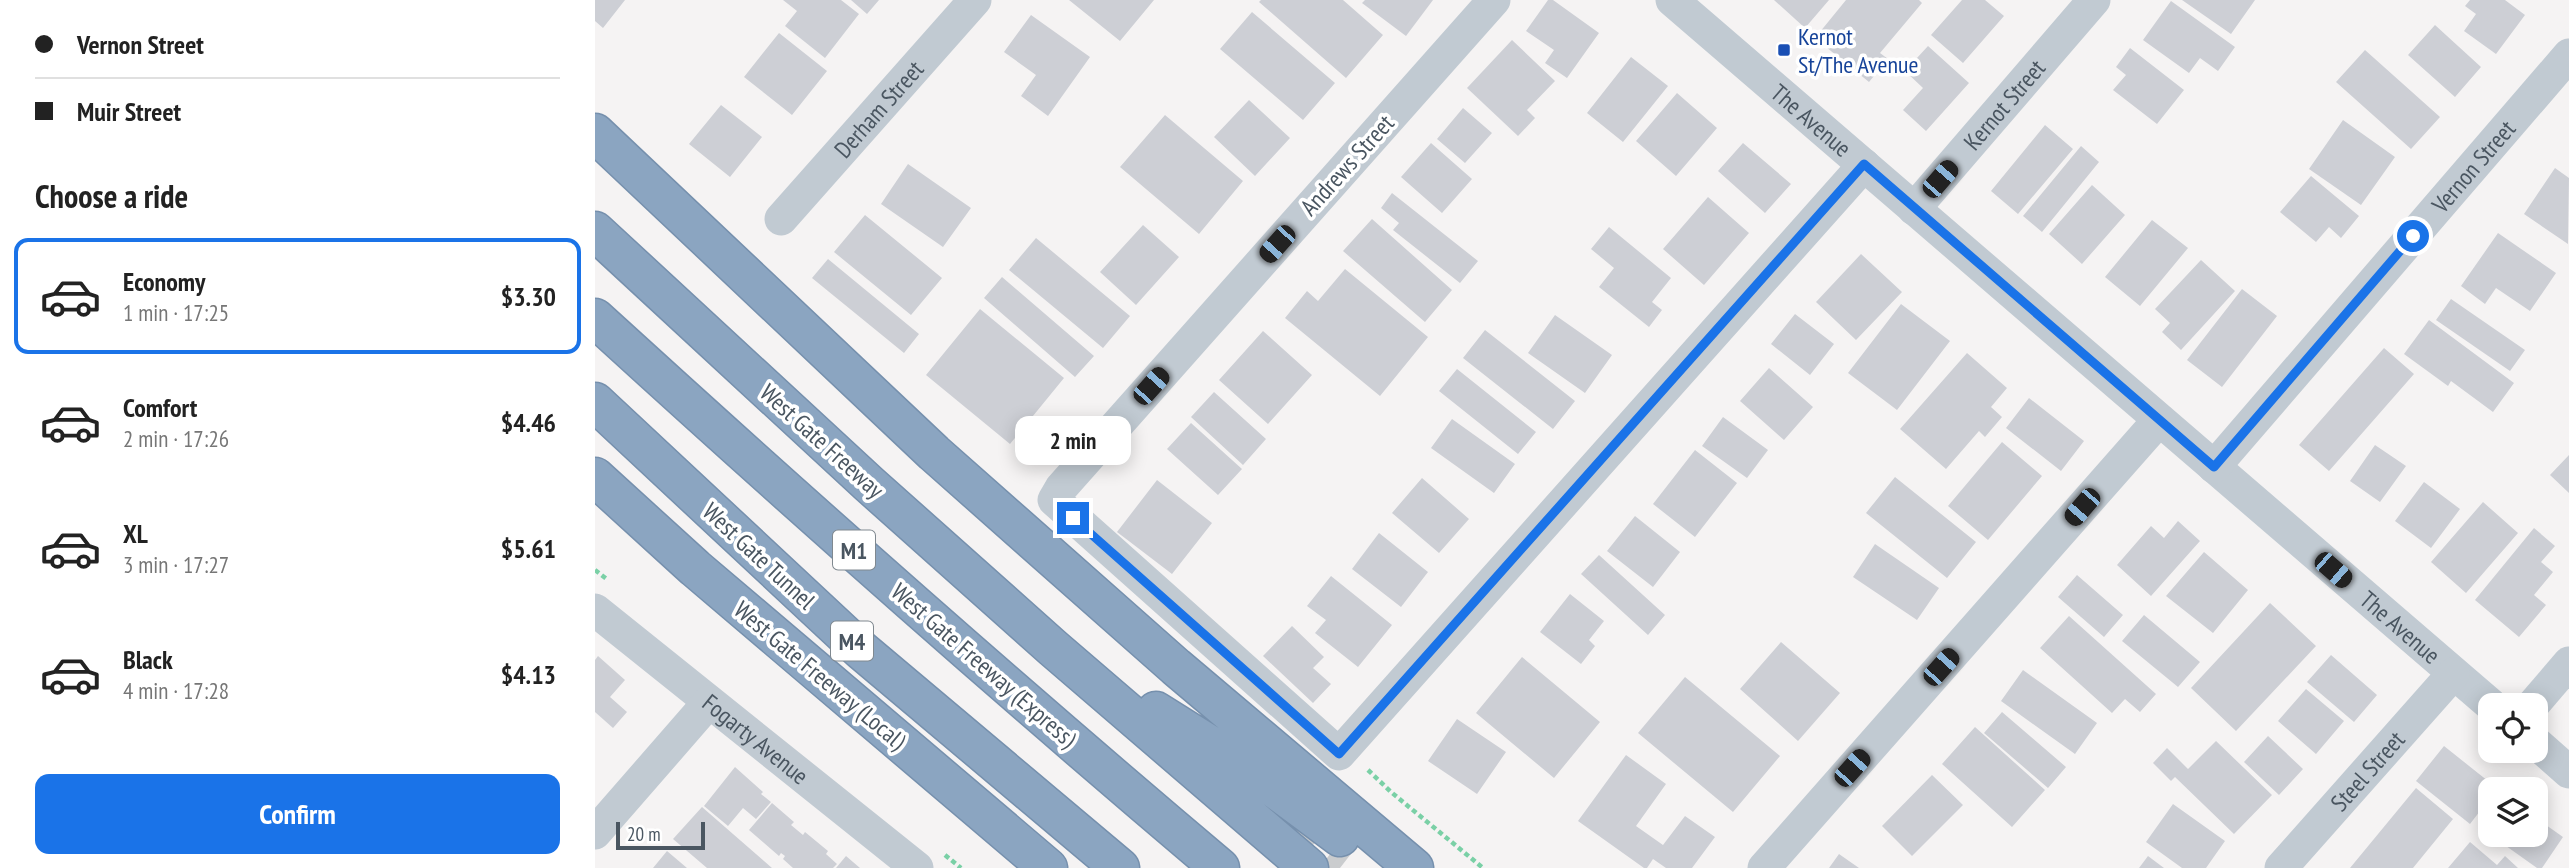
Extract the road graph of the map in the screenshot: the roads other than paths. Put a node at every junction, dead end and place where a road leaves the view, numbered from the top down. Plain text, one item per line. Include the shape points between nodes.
1 (975, 0) edge
2 (1493, 0) edge
3 (1672, 0) edge
4 (2094, 0) edge
5 (2569, 55) edge
6 (595, 134) edge
7 (1864, 164) junction
8 (1915, 209) junction
9 (781, 219) dead end
10 (595, 231) edge
11 (595, 318) edge
12 (595, 402) edge
13 (2159, 420) junction
14 (2214, 467) junction
15 (595, 477) edge
16 (595, 610) edge
17 (1053, 648) junction
18 (2569, 663) edge
19 (2453, 674) junction
20 (2543, 693) edge
21 (2478, 694) edge
22 (709, 702) junction
23 (2548, 754) edge
24 (2569, 772) edge
25 (595, 833) edge
26 (917, 868) edge
27 (1048, 868) edge
28 (1120, 868) edge
29 (1220, 868) edge
30 (1308, 868) edge
31 (1382, 868) edge
32 (1414, 868) edge
33 (1764, 868) edge
34 (2281, 868) edge

1 - 9 street, Derham Street
2 - 7 street, Andrews Street via 1054,500 1339,754
3 - 7 street, The Avenue
4 - 8 street, Kernot Street
5 - 14 street, Vernon Street
6 - 32 highway via 935,453 1176,667
7 - 8 street, The Avenue
8 - 13 street, The Avenue
10 - 17 highway, West Gate Freeway / M1
11 - 29 highway, West Gate Freeway (Express) / M1 via 771,478
12 - 28 highway, West Gate Tunnel / M4 via 861,650
13 - 14 street, The Avenue
13 - 33 street
14 - 19 street, The Avenue
15 - 27 highway, West Gate Freeway (Local) via 695,568
16 - 22 street, Fogarty Avenue
17 - 30 highway, M1
17 - 31 highway, M1 via 1247,768
18 - 20 street
19 - 21 street, The Avenue
19 - 34 street, Steel Street
22 - 25 street
22 - 26 street, Fogarty Avenue
23 - 24 street

